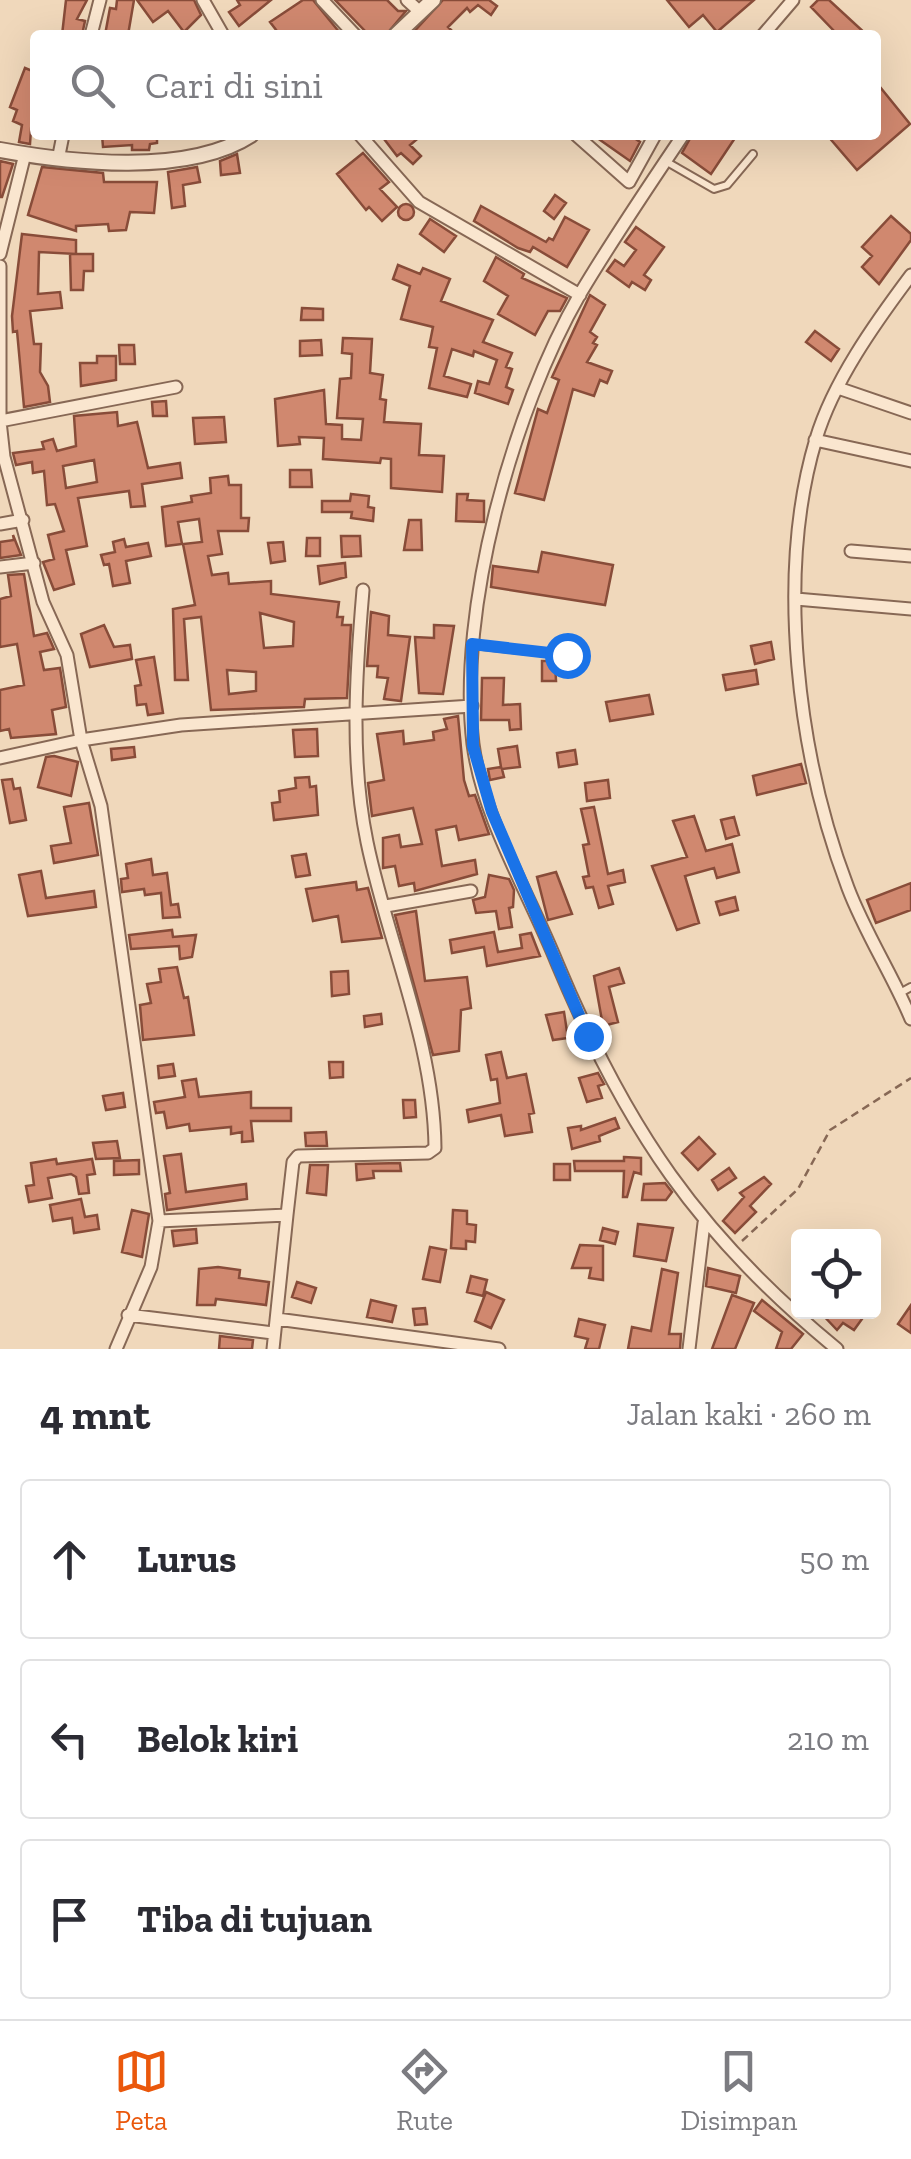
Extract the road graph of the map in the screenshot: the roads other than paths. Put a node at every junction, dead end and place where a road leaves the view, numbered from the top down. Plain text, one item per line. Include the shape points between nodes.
1 (100, 0) edge
2 (203, 0) edge
3 (322, 0) edge
4 (434, 0) edge
5 (793, 0) edge
6 (413, 5) edge
7 (92, 30) edge
8 (220, 30) edge
9 (350, 30) edge
10 (399, 30) edge
11 (767, 30) edge
12 (62, 140) edge
13 (239, 140) edge
14 (364, 140) edge
15 (582, 140) edge
16 (652, 140) edge
17 (680, 140) edge
18 (0, 150) edge
19 (25, 154) junction
20 (753, 154) dead end
21 (59, 155) junction
22 (666, 161) junction
23 (0, 254) edge
24 (0, 266) edge
25 (911, 275) edge
26 (580, 295) junction
27 (1, 335) edge
28 (176, 386) dead end
29 (838, 388) junction
30 (911, 412) edge
31 (0, 421) edge
32 (816, 440) junction
33 (911, 461) edge
34 (23, 520) junction
35 (0, 524) edge
36 (851, 551) dead end
37 (911, 556) edge
38 (34, 563) junction
39 (0, 568) edge
40 (362, 590) dead end
41 (796, 599) junction
42 (911, 610) edge
43 (472, 644) junction
44 (567, 655) dead end
45 (472, 706) junction
46 (358, 715) junction
47 (82, 740) junction
48 (0, 758) edge
49 (471, 891) dead end
50 (386, 906) junction
51 (906, 990) edge
52 (911, 1018) edge
53 (288, 1215) junction
54 (159, 1221) junction
55 (704, 1222) junction
56 (128, 1316) junction
57 (277, 1318) junction
58 (273, 1333) junction
59 (116, 1349) edge
60 (273, 1349) edge
61 (499, 1349) edge
62 (689, 1349) edge
63 (838, 1349) edge

1 - 7 street
2 - 8 street
3 - 9 street
4 - 6 street
5 - 11 street
6 - 10 street
12 - 21 street
13 - 21 street via 157,161
14 - 26 street via 419,202
15 - 16 street via 629,182
17 - 22 street
18 - 19 street
19 - 21 street
19 - 23 street
20 - 22 lane via 727,185 714,188
22 - 26 street
24 - 27 street
25 - 29 street
26 - 43 street via 548,359 507,474
27 - 31 street
28 - 31 street
29 - 30 street
29 - 32 street
31 - 34 street
32 - 33 street
32 - 41 street
34 - 35 street
34 - 38 street
36 - 37 street
38 - 39 street
38 - 47 street via 66,655
40 - 46 street
41 - 42 street
41 - 51 street via 807,736 823,812 850,892
43 - 44 lane
43 - 45 street
45 - 46 street
45 - 55 street via 473,746 492,812 588,1036 643,1137
46 - 47 street via 180,725
46 - 50 street via 360,805
47 - 48 street
47 - 54 street via 116,892
49 - 50 street
50 - 53 street via 430,1090 435,1150 296,1156
51 - 52 street
53 - 54 street
53 - 57 street
54 - 56 street via 151,1267
55 - 62 street
55 - 63 street
56 - 58 street
56 - 59 street
57 - 58 street
57 - 61 street
58 - 60 street

